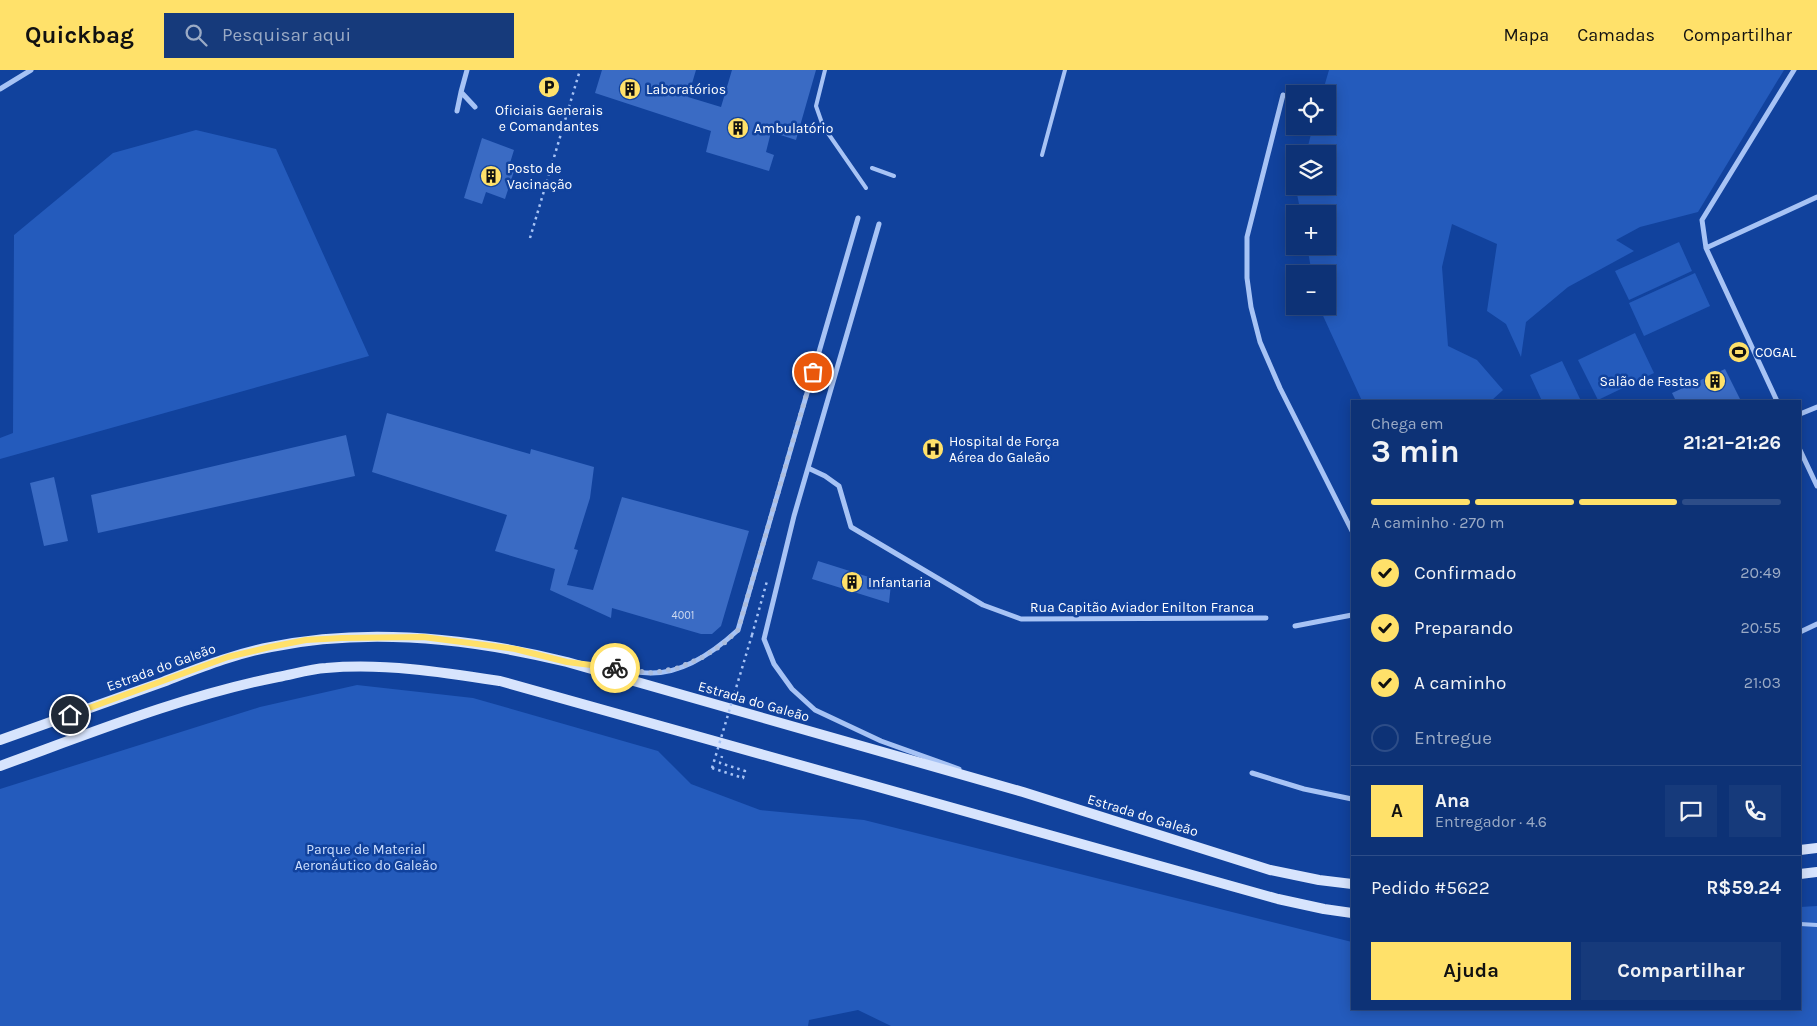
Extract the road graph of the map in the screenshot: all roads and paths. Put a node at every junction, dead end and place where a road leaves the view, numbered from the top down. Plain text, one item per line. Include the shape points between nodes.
1 (31, 70) edge
2 (467, 70) edge
3 (580, 70) edge
4 (825, 70) edge
5 (1065, 70) edge
6 (1794, 70) edge
7 (0, 89) edge
8 (461, 92) junction
9 (1283, 96) dead end
10 (476, 107) dead end
11 (457, 111) dead end
12 (1042, 154) dead end
13 (872, 168) dead end
14 (894, 176) dead end
15 (866, 188) dead end
16 (1817, 197) edge
17 (858, 218) dead end
18 (879, 224) dead end
19 (530, 238) dead end
20 (1706, 248) junction
21 (1778, 400) edge
22 (1817, 407) edge
23 (1801, 414) edge
24 (1801, 452) edge
25 (808, 468) junction
26 (1817, 486) edge
27 (1351, 529) edge
28 (1351, 615) edge
29 (1266, 618) dead end
30 (1817, 624) edge
31 (1295, 626) dead end
32 (1801, 632) edge
33 (752, 635) dead end
34 (567, 662) junction
35 (0, 740) edge
36 (720, 763) dead end
37 (0, 766) edge
38 (1252, 773) dead end
39 (1023, 792) junction
40 (1351, 799) edge
41 (1817, 848) edge
42 (1801, 850) edge
43 (1817, 872) edge
44 (1801, 874) edge
45 (1351, 884) edge
46 (1351, 912) edge
47 (1801, 924) edge
48 (1817, 925) edge

1 - 7 street
2 - 8 street
3 - 19 path
4 - 15 lane via 816,106 823,126
5 - 12 lane
6 - 20 street via 1702,220
8 - 10 street
8 - 11 street
9 - 27 street via 1247,237 1251,307 1260,342 1276,379
13 - 14 lane
16 - 20 street
17 - 34 street via 738,630 701,658 677,668 652,673
18 - 25 street
20 - 21 street
22 - 23 street
24 - 26 street
25 - 29 street, Rua Capitão Aviador Enilton Franca via 839,486 851,527 984,605 1021,619
25 - 39 street via 764,639 774,664 792,689 815,710 880,741
28 - 31 street
30 - 32 street
33 - 36 path, bridge via 712,768 743,778 745,771
34 - 35 main road, Estrada do Galeão via 515,649 423,637 306,640 228,657
34 - 39 main road, Estrada do Galeão
37 - 46 main road via 241,684 324,668 375,666 411,669 500,682 1278,899
38 - 40 street
39 - 45 main road, Estrada do Galeão via 1270,870
41 - 42 main road
43 - 44 main road
47 - 48 lane

